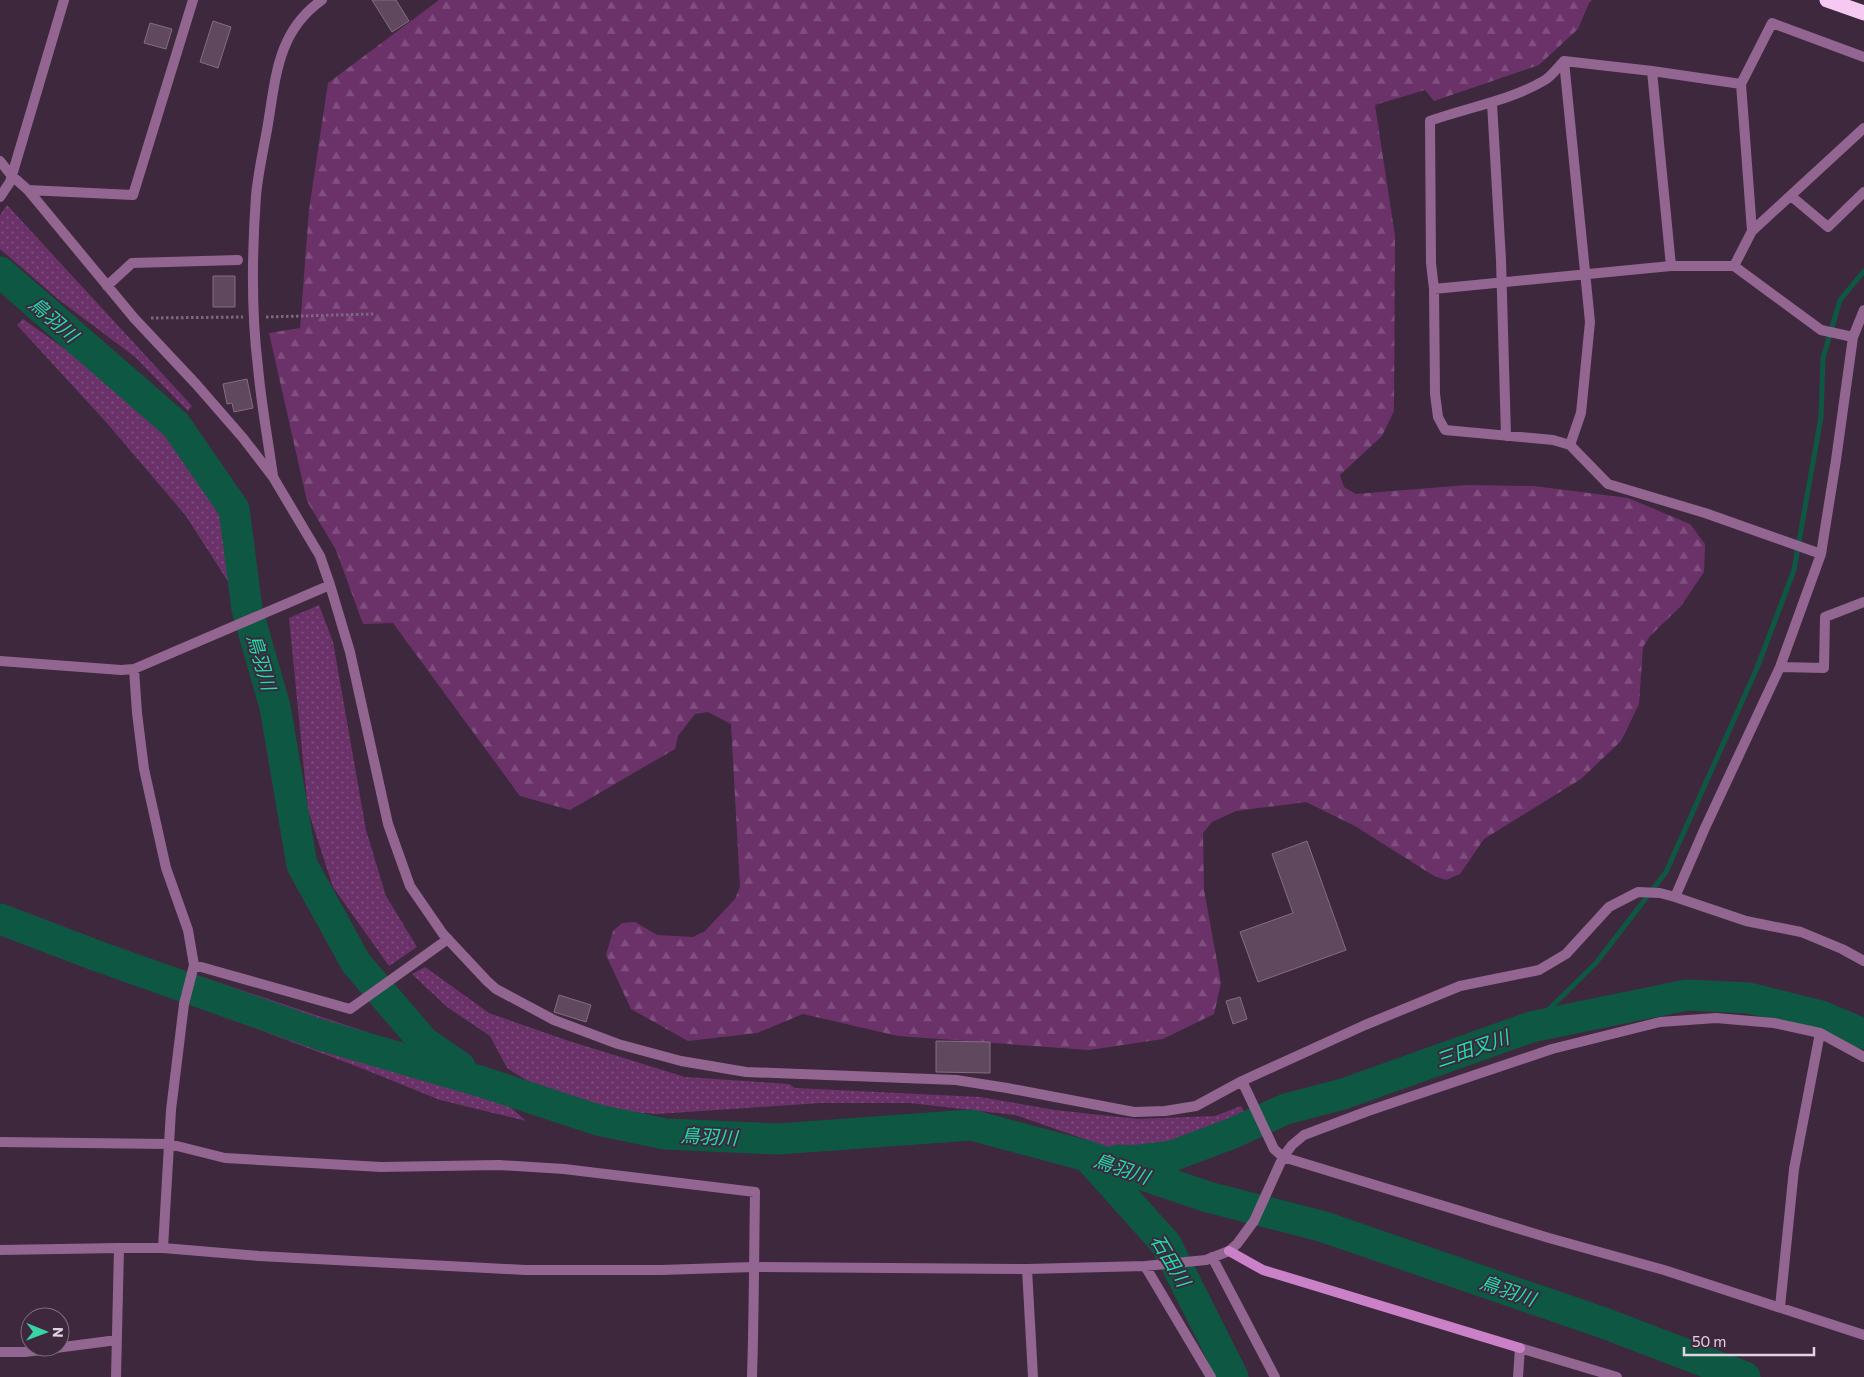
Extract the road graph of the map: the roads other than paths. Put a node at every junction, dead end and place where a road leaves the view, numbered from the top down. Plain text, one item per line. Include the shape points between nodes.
1 (64, 0) edge
2 (193, 0) edge
3 (322, 0) edge
4 (1827, 0) edge
5 (1864, 13) edge
6 (1864, 57) edge
7 (1564, 61) junction
8 (1652, 71) junction
9 (1741, 84) junction
10 (1492, 103) junction
11 (1864, 128) edge
12 (0, 161) edge
13 (10, 179) junction
14 (28, 190) junction
15 (1864, 192) edge
16 (1791, 196) junction
17 (0, 197) edge
18 (1752, 231) junction
19 (238, 260) dead end
20 (1670, 266) junction
21 (1734, 266) junction
22 (1585, 274) junction
23 (1500, 282) junction
24 (107, 286) junction
25 (1434, 289) junction
26 (1864, 310) edge
27 (1853, 337) junction
28 (1506, 436) junction
29 (1570, 445) junction
30 (273, 477) junction
31 (1821, 554) junction
32 (328, 586) junction
33 (1864, 602) edge
34 (0, 661) edge
35 (1780, 666) junction
36 (134, 669) junction
37 (1675, 897) junction
38 (448, 939) junction
39 (1864, 961) edge
40 (194, 965) junction
41 (1820, 1033) junction
42 (1864, 1057) edge
43 (1244, 1086) junction
44 (0, 1142) edge
45 (169, 1144) junction
46 (1283, 1157) junction
47 (119, 1248) junction
48 (163, 1248) junction
49 (0, 1250) edge
50 (1229, 1251) junction
51 (1209, 1259) junction
52 (1150, 1265) junction
53 (753, 1267) junction
54 (1028, 1269) junction
55 (1780, 1307) junction
56 (1864, 1335) edge
57 (117, 1340) junction
58 (1520, 1348) junction
59 (0, 1352) edge
60 (116, 1377) edge
61 (752, 1377) edge
62 (1033, 1377) edge
63 (1211, 1377) edge
64 (1275, 1377) edge
65 (1518, 1377) edge
66 (1617, 1377) edge

1 - 13 street
2 - 14 street via 132,195
3 - 30 street via 298,22 286,42 276,77 256,194 254,317 257,366
4 - 5 highway
6 - 9 street via 1772,24
7 - 8 street
7 - 10 street via 1546,79
7 - 22 street
8 - 9 street
8 - 20 street
9 - 18 street
10 - 23 street
10 - 25 street via 1430,121
11 - 16 street
12 - 13 street
13 - 14 street
13 - 17 street
14 - 24 street
15 - 16 street via 1828,227
16 - 18 street
18 - 21 street
19 - 24 street via 132,263
20 - 21 street
20 - 22 street
21 - 27 street via 1821,330
22 - 23 street
22 - 29 street via 1590,322 1581,413
23 - 25 street
23 - 28 street
24 - 30 street via 243,438
25 - 28 street via 1435,394 1438,417 1444,430
26 - 27 street
27 - 31 street
28 - 29 street via 1553,440
29 - 31 street via 1608,484 1705,513
30 - 32 street via 320,556
31 - 35 street
32 - 36 street
32 - 38 street via 350,652 388,824 410,886
33 - 35 street via 1825,617 1824,668
34 - 36 street
35 - 37 street
36 - 40 street via 144,769 166,868 188,930
37 - 39 street via 1746,922 1801,932
37 - 43 street via 1638,892 1609,907 1566,954 1539,970 1460,986 1365,1026
38 - 40 street via 350,1009
38 - 43 street via 496,989 554,1020 618,1044 681,1062 746,1072 956,1080 1134,1112 1165,1112 1196,1106
40 - 45 street via 184,1004
41 - 42 street
41 - 46 street via 1774,1023 1716,1018 1660,1022 1552,1049 1368,1110 1304,1135
41 - 55 street via 1794,1169
43 - 46 street via 1274,1149
44 - 45 street
45 - 48 street
45 - 53 street via 225,1158 381,1167 499,1165 564,1169 755,1192
46 - 50 street via 1254,1221
46 - 55 street
47 - 48 street
47 - 49 street
47 - 57 street
48 - 53 street via 525,1270
50 - 51 street
50 - 58 street via 1263,1270
51 - 52 street
51 - 64 street
52 - 54 street
52 - 63 street
53 - 54 street
53 - 61 street
54 - 62 street
55 - 56 street
57 - 59 street via 25,1352
57 - 60 street
58 - 65 street
58 - 66 street

